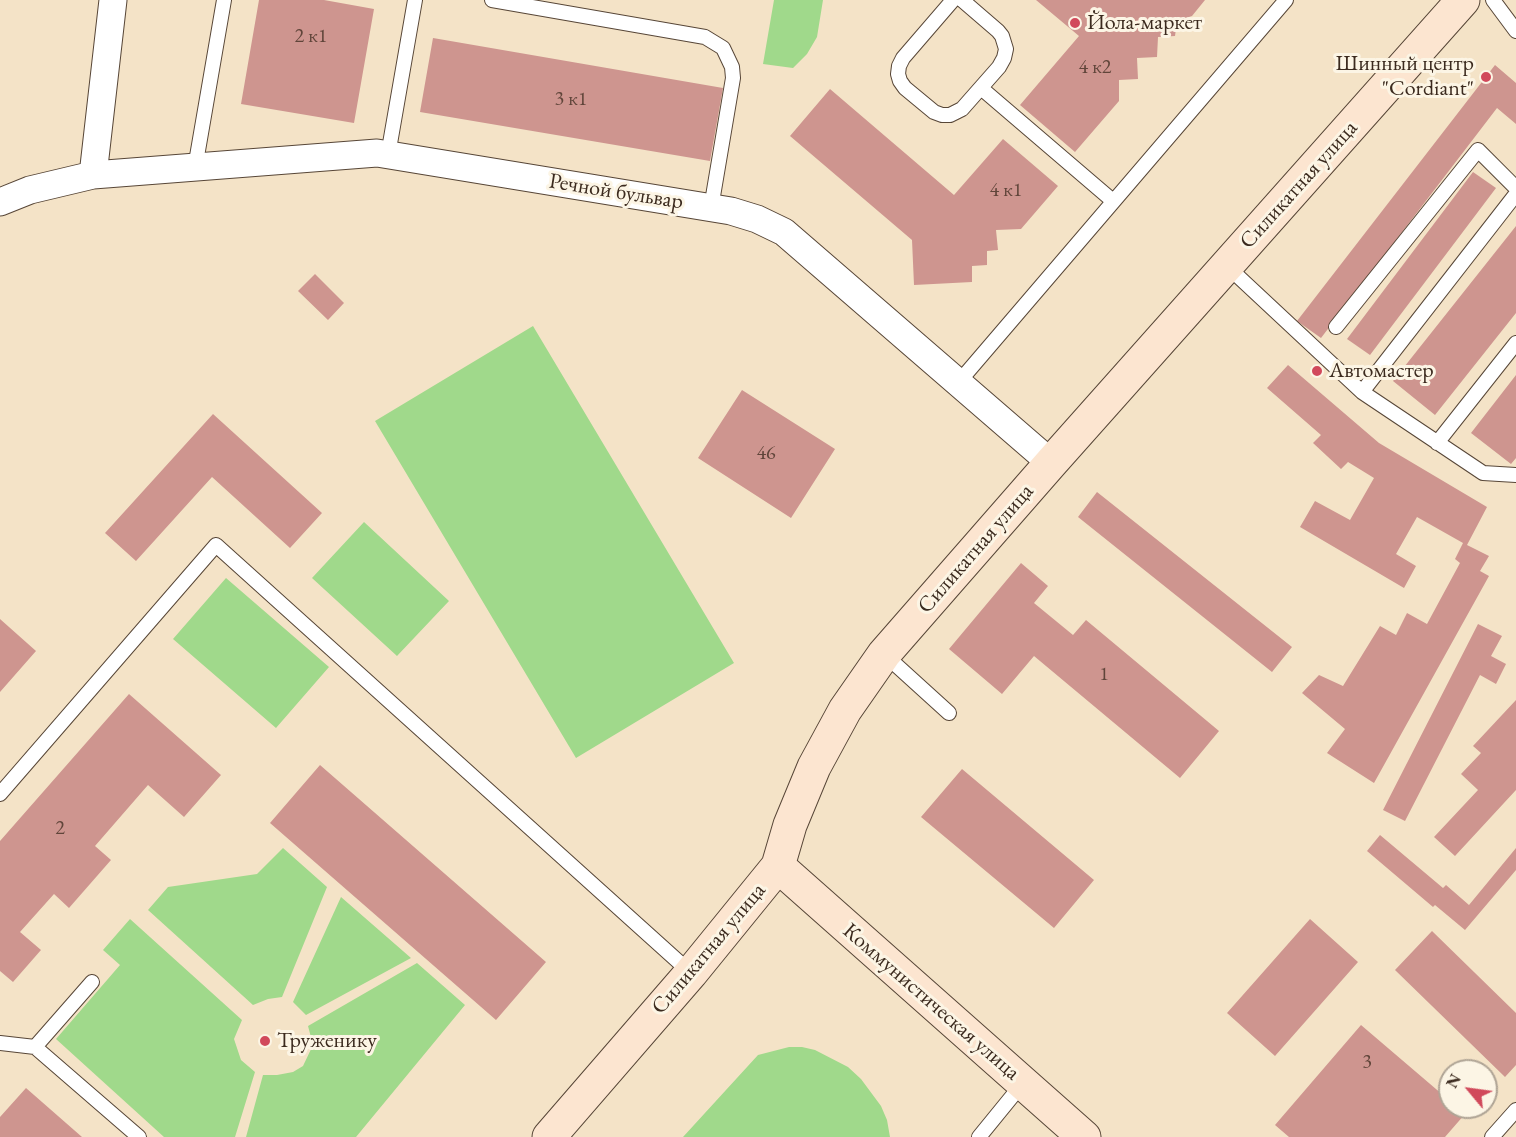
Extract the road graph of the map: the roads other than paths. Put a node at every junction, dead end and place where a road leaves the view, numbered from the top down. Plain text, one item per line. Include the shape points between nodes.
1 (113, 0) edge
2 (224, 0) edge
3 (415, 0) edge
4 (492, 0) edge
5 (952, 0) edge
6 (962, 0) edge
7 (1286, 0) edge
8 (1463, 0) edge
9 (1493, 0) edge
10 (1516, 32) edge
11 (981, 88) junction
12 (388, 154) junction
13 (195, 168) junction
14 (93, 175) junction
15 (1516, 188) edge
16 (1516, 194) edge
17 (1113, 201) junction
18 (0, 202) edge
19 (711, 208) junction
20 (1227, 266) junction
21 (1336, 327) dead end
22 (1516, 343) edge
23 (958, 383) junction
24 (1362, 392) junction
25 (1437, 443) junction
26 (1051, 463) junction
27 (1516, 475) edge
28 (884, 654) junction
29 (949, 713) dead end
30 (0, 794) edge
31 (777, 866) junction
32 (691, 973) junction
33 (92, 982) dead end
34 (0, 1043) edge
35 (35, 1047) junction
36 (1023, 1083) junction
37 (1516, 1110) edge
38 (139, 1137) edge
39 (549, 1137) edge
40 (979, 1137) edge
41 (1084, 1137) edge
42 (1492, 1137) edge

1 - 14 street
2 - 13 lane
3 - 12 lane
4 - 19 lane via 705,37 723,48 733,78
5 - 11 lane via 903,58 900,81 928,108 942,115 962,109
6 - 11 lane via 998,31 1005,43 1004,58
7 - 17 lane
8 - 20 street, Силикатная улица
9 - 10 lane
11 - 17 lane
12 - 13 street, Речной бульвар
12 - 19 street, Речной бульвар
13 - 14 street, Речной бульвар
14 - 18 street, Речной бульвар via 30,190
15 - 21 lane via 1478,150
16 - 24 lane
17 - 23 lane
19 - 23 street, Речной бульвар via 757,219 784,232
20 - 24 lane
20 - 26 street, Силикатная улица
22 - 25 lane
23 - 26 street, Речной бульвар
24 - 25 lane
25 - 27 lane via 1483,473
26 - 28 street, Силикатная улица
28 - 29 lane
28 - 31 street, Силикатная улица via 845,711 814,767
30 - 32 lane via 216,545
31 - 32 street, Силикатная улица
31 - 36 street, Коммунистическая улица
32 - 39 street, Силикатная улица
33 - 35 lane
34 - 35 lane
35 - 38 lane
36 - 40 lane
36 - 41 street, Коммунистическая улица
37 - 42 lane

